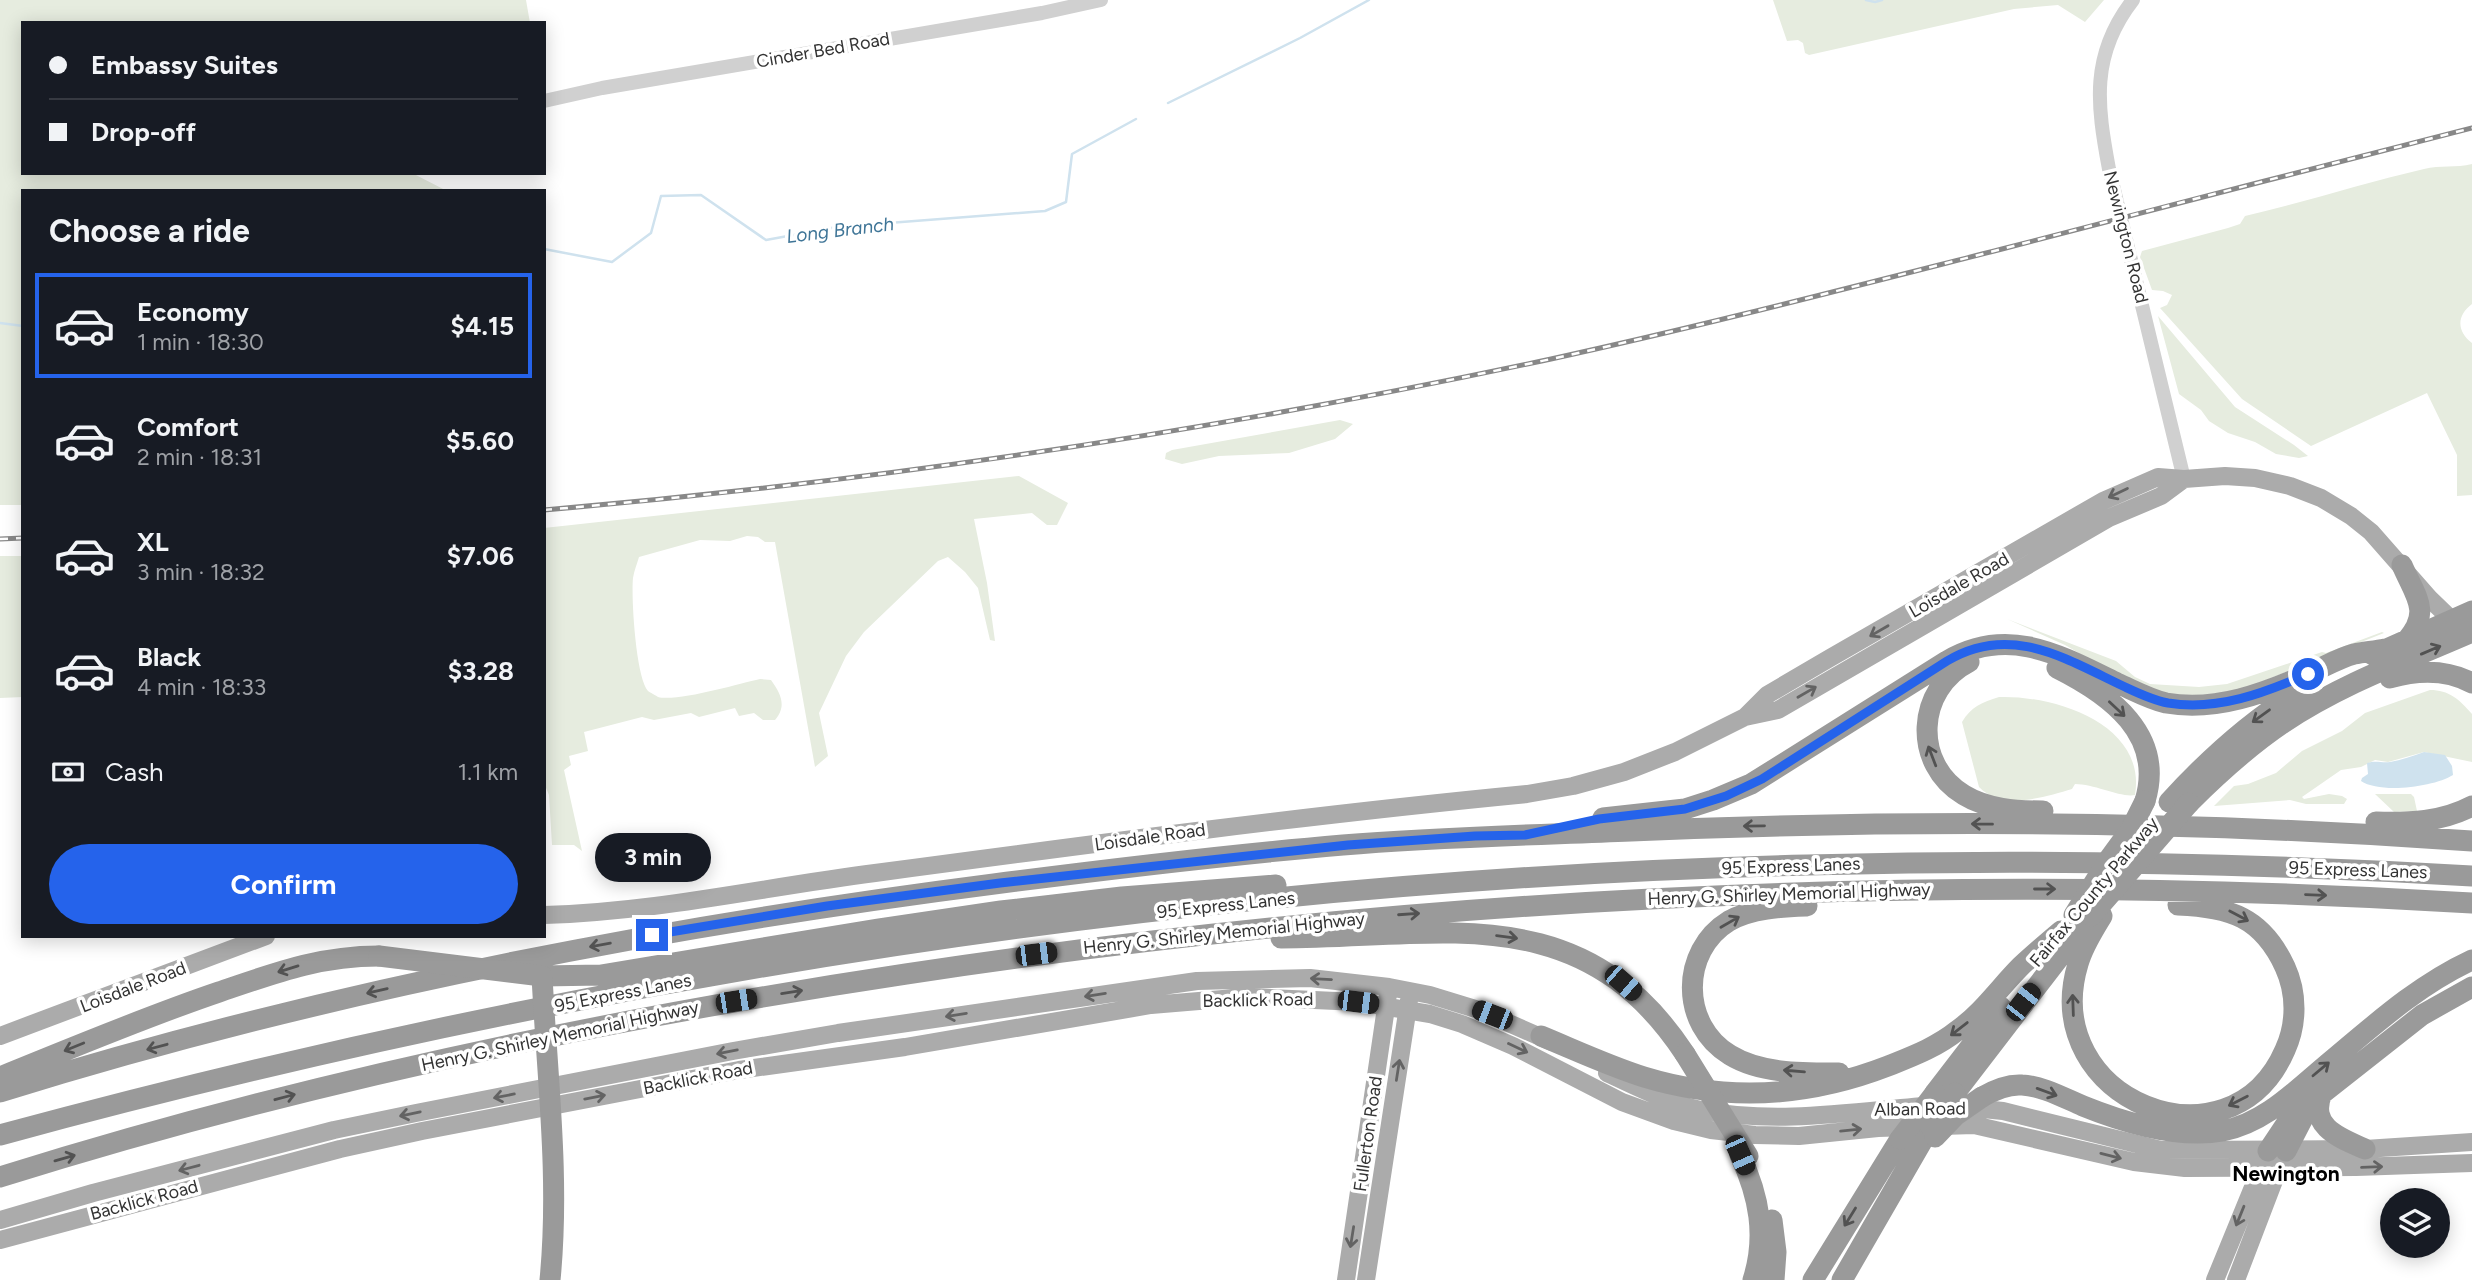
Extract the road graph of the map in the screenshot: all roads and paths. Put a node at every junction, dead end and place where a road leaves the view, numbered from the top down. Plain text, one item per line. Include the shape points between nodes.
1 (1101, 0) edge
2 (2133, 0) edge
3 (546, 102) edge
4 (2183, 479) junction
5 (2402, 565) junction
6 (2472, 611) edge
7 (2465, 633) edge
8 (2407, 640) junction
9 (2385, 649) junction
10 (2472, 683) edge
11 (2282, 724) junction
12 (2179, 803) junction
13 (2472, 806) edge
14 (2124, 825) junction
15 (2250, 829) junction
16 (1525, 835) junction
17 (2472, 841) edge
18 (2472, 876) edge
19 (1451, 883) junction
20 (1928, 889) junction
21 (2101, 889) junction
22 (2472, 903) edge
23 (546, 915) edge
24 (2082, 919) junction
25 (1170, 937) junction
26 (261, 938) edge
27 (2472, 960) edge
28 (542, 976) junction
29 (1389, 987) junction
30 (2472, 987) edge
31 (1411, 991) junction
32 (1386, 1006) junction
33 (1407, 1010) junction
34 (0, 1036) edge
35 (1541, 1036) junction
36 (1886, 1067) junction
37 (0, 1077) edge
38 (0, 1092) edge
39 (2322, 1093) junction
40 (1942, 1097) junction
41 (1928, 1133) junction
42 (0, 1135) edge
43 (2472, 1142) edge
44 (2365, 1149) junction
45 (1744, 1156) junction
46 (2274, 1159) junction
47 (2472, 1163) edge
48 (0, 1177) edge
49 (0, 1220) edge
50 (0, 1240) edge
51 (550, 1280) edge
52 (1346, 1280) edge
53 (1366, 1280) edge
54 (1753, 1280) edge
55 (1774, 1280) edge
56 (1813, 1280) edge
57 (1842, 1280) edge
58 (2216, 1280) edge
59 (2236, 1280) edge

1 - 3 street, Cinder Bed Road
2 - 4 street, Newington Road via 2107,46 2099,82 2100,121
4 - 5 main road, Loisdale Road via 2248,477 2311,493 2351,516
4 - 23 main road, Loisdale Road via 2158,477 2103,501 1767,695 1745,717 1651,762 1573,786 1245,824 631,909
5 - 7 main road, Loisdale Road
5 - 8 highway via 2421,613
6 - 7 highway, Fairfax County Parkway
7 - 8 highway, Fairfax County Parkway
11 -> 7 highway, Fairfax County Parkway via 2347,687
8 - 9 highway, Fairfax County Parkway
9 -> 12 highway, Fairfax County Parkway via 2318,680 2269,710 2212,757
9 - 16 highway via 2352,654 2248,697 2189,705 2154,699 2034,648 2001,643 1982,646 1947,661 1773,773 1726,796 1673,812 1599,819
10 - 11 highway via 2445,673 2400,675
11 - 12 highway, Fairfax County Parkway
12 - 24 highway, Fairfax County Parkway, bridge
12 - 24 highway, Fairfax County Parkway, bridge via 2142,855
13 - 15 highway via 2421,822 2324,820
14 - 15 highway
14 -> 16 highway via 1806,825
14 -> 24 highway, bridge via 1995,806 1958,791 1934,763 1927,737 1928,709 1942,683 1973,660 2002,655 2038,661 2075,678 2121,712 2146,744 2151,770 2145,801 2109,859
15 - 17 highway
16 -> 38 highway via 1348,845 1130,867 827,906 652,935 332,1001
18 - 19 highway, 95 Express Lanes via 2223,865 1993,862 1756,866
19 - 28 highway via 1289,884 1122,897 878,929 601,975
19 - 42 highway, 95 Express Lanes via 1080,922 673,982 269,1067
20 -> 21 highway, Henry G. Shirley Memorial Highway
25 -> 20 highway, Henry G. Shirley Memorial Highway via 1540,904
36 -> 20 highway via 1812,1073 1738,1059 1714,1043 1698,1019 1692,993 1694,967 1713,934 1738,917 1787,907 1857,905
21 -> 22 highway, Henry G. Shirley Memorial Highway
21 -> 24 highway via 2167,904 2224,909 2244,918 2270,942 2287,972 2294,1015 2290,1038 2270,1075 2256,1090 2221,1109 2178,1114 2146,1107 2107,1082 2081,1044 2074,1022 2072,999
24 -> 36 highway via 2021,967 1959,1030
24 - 40 highway, Fairfax County Parkway
24 - 40 highway, Fairfax County Parkway
25 -> 45 highway, bridge via 1325,938 1439,932 1531,940 1560,949 1623,983 1653,1011 1685,1054
48 -> 25 highway, Henry G. Shirley Memorial Highway via 341,1083 598,1026 1009,957
26 - 34 main road, Loisdale Road
41 -> 27 highway, bridge via 1982,1097 2001,1088 2027,1085 2120,1119 2162,1129 2202,1133 2241,1127 2262,1117 2412,995
28 -> 37 highway, bridge via 379,956 319,960 163,1011
28 - 51 highway, bridge via 554,1151
29 - 31 main road, Alban Road
29 - 32 main road, Fullerton Road
29 -> 49 main road, Backlick Road via 1300,978 1197,981 838,1033 334,1130
30 - 39 highway via 2423,1015
31 - 33 main road, Fullerton Road
31 - 35 main road, Alban Road via 1479,1010
32 - 33 main road, Backlick Road
50 -> 32 main road, Backlick Road via 340,1149 739,1070 1186,1002 1247,997
32 -> 52 main road, Fullerton Road
33 -> 41 main road, Alban Road via 1462,1024 1622,1102 1711,1130 1799,1136
53 -> 33 main road, Fullerton Road
35 - 36 highway via 1644,1077 1711,1092 1785,1092 1847,1081
35 - 40 main road, Alban Road via 1608,1074 1700,1109 1774,1116
39 - 44 highway via 2318,1107 2325,1126
39 - 46 highway
40 - 41 highway, Fairfax County Parkway, bridge
40 - 46 main road, Alban Road via 2161,1150
40 -> 56 highway, Fairfax County Parkway, bridge via 1900,1139
41 -> 46 main road, Alban Road via 1974,1125 2134,1162 2186,1168
41 - 57 highway, Fairfax County Parkway
43 - 44 main road, Alban Road
44 - 46 main road, Alban Road
45 - 54 highway via 1760,1219
45 - 55 highway via 1772,1217
46 -> 47 main road, Alban Road via 2356,1167
46 -> 58 main road
46 - 59 main road

